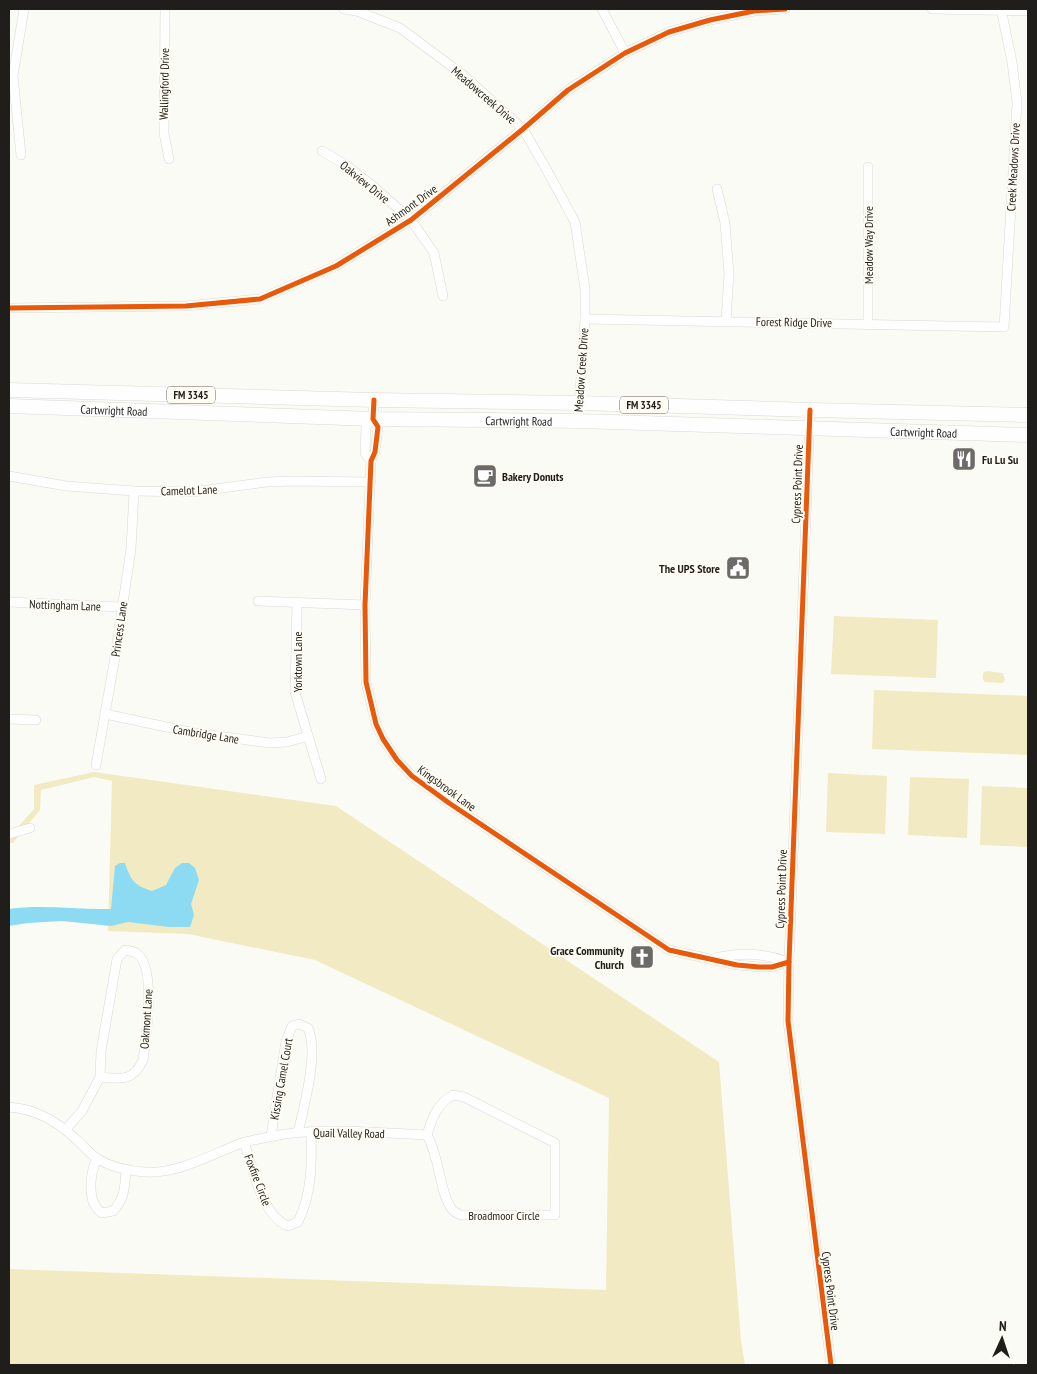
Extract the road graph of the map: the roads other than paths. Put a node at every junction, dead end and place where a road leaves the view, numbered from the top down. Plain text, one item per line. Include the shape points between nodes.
1 (24, 9) edge
2 (165, 9) edge
3 (344, 9) edge
4 (602, 9) edge
5 (785, 9) edge
6 (932, 9) edge
7 (1001, 9) edge
8 (1028, 11) edge
9 (625, 53) junction
10 (523, 129) junction
11 (322, 150) dead end
12 (21, 155) dead end
13 (170, 159) dead end
14 (868, 167) dead end
15 (716, 189) dead end
16 (411, 220) junction
17 (443, 296) dead end
18 (9, 308) edge
19 (585, 319) junction
20 (726, 321) junction
21 (868, 323) junction
22 (1004, 326) joint
23 (9, 390) edge
24 (374, 400) junction
25 (578, 403) junction
26 (9, 406) edge
27 (810, 410) junction
28 (1028, 414) edge
29 (373, 419) junction
30 (578, 421) junction
31 (810, 428) junction
32 (1028, 435) edge
33 (9, 476) edge
34 (370, 482) junction
35 (134, 491) junction
36 (258, 601) dead end
37 (9, 602) edge
38 (298, 603) junction
39 (365, 605) junction
40 (122, 607) junction
41 (105, 714) junction
42 (9, 719) edge
43 (36, 720) dead end
44 (308, 736) junction
45 (96, 765) dead end
46 (321, 779) dead end
47 (30, 828) dead end
48 (9, 834) edge
49 (788, 962) junction
50 (100, 1077) junction
51 (9, 1107) edge
52 (66, 1129) junction
53 (298, 1133) junction
54 (311, 1133) junction
55 (427, 1135) junction
56 (271, 1136) junction
57 (244, 1142) junction
58 (97, 1158) junction
59 (126, 1169) junction
60 (831, 1365) edge

1 - 12 street via 13,76
2 - 13 street, Wallingford Drive via 164,133
3 - 10 street, Meadowcreek Drive via 400,28 462,74
4 - 9 street
5 - 9 street, Ashmont Drive via 754,11 710,20 669,32
6 - 7 street
7 - 8 street
7 - 22 street, Creek Meadows Drive via 1017,103
9 - 10 street, Ashmont Drive via 568,90
10 - 16 street, Ashmont Drive
10 - 19 street, Meadowcreek Drive via 575,222 585,289
11 - 16 street, Oakview Drive via 346,165
14 - 21 street, Meadow Way Drive
15 - 20 street via 725,223 729,274
16 - 17 street, Oakview Drive via 434,253
16 - 18 street, Ashmont Drive via 336,266 260,299 186,306
19 - 20 street, Forest Ridge Drive
19 - 25 street, Meadow Creek Drive
20 - 21 street, Forest Ridge Drive
21 - 22 street, Forest Ridge Drive
23 - 24 main road, Cartwright Road / FM 3345
24 - 25 main road, Cartwright Road / FM 3345
24 - 29 street, Kingsbrook Lane
25 - 27 main road, Cartwright Road / FM 3345
25 - 30 street, Meadow Creek Drive
26 - 29 main road, Cartwright Road / FM 3345
27 - 28 main road, Cartwright Road / FM 3345
27 - 31 street, Cypress Point Drive
29 - 30 main road, Cartwright Road / FM 3345
29 - 34 street, Kingsbrook Lane via 378,428
30 - 31 main road, Cartwright Road / FM 3345
31 - 32 main road, Cartwright Road / FM 3345
31 - 49 street, Cypress Point Drive
33 - 35 street, Camelot Lane via 66,486
34 - 35 street, Camelot Lane via 292,481 192,492
34 - 39 street, Kingsbrook Lane
35 - 40 street, Princess Lane via 131,549
36 - 38 street
37 - 40 street, Nottingham Lane
38 - 39 street
38 - 44 street, Yorktown Lane via 295,692
39 - 49 street, Kingsbrook Lane via 366,682 374,717 392,753 412,776 670,950 712,959 746,954 771,956
40 - 41 street, Princess Lane
41 - 44 street, Cambridge Lane via 195,733 270,743
41 - 45 street, Princess Lane
42 - 43 street
44 - 46 street, Yorktown Lane
47 - 48 street
49 - 60 street, Cypress Point Drive via 788,1021
50 - 50 street, Oakmont Lane via 128,1078 139,1069 143,1060 148,979 144,963 136,952 125,950 117,959 101,1051
50 - 52 street, Oakmont Lane via 82,1111
51 - 52 street via 39,1114
52 - 58 street
53 - 54 street, Quail Valley Road
53 - 56 street, Quail Valley Road
53 - 56 street, Kissing Camel Court via 311,1059 310,1033 308,1028 299,1024 292,1026 286,1041
54 - 55 street, Quail Valley Road
54 - 57 street, Foxfire Circle via 311,1176 306,1203 298,1222 288,1226 272,1216
55 - 55 street, Broadmoor Circle via 434,1147 446,1199 452,1210 461,1215 556,1215 555,1142 464,1097 453,1095 438,1107
56 - 57 street, Quail Valley Road
57 - 59 street, Quail Valley Road via 179,1168 145,1172
58 - 59 street, Quail Valley Road
58 - 59 street via 92,1168 92,1193 96,1208 102,1213 113,1212 122,1200

